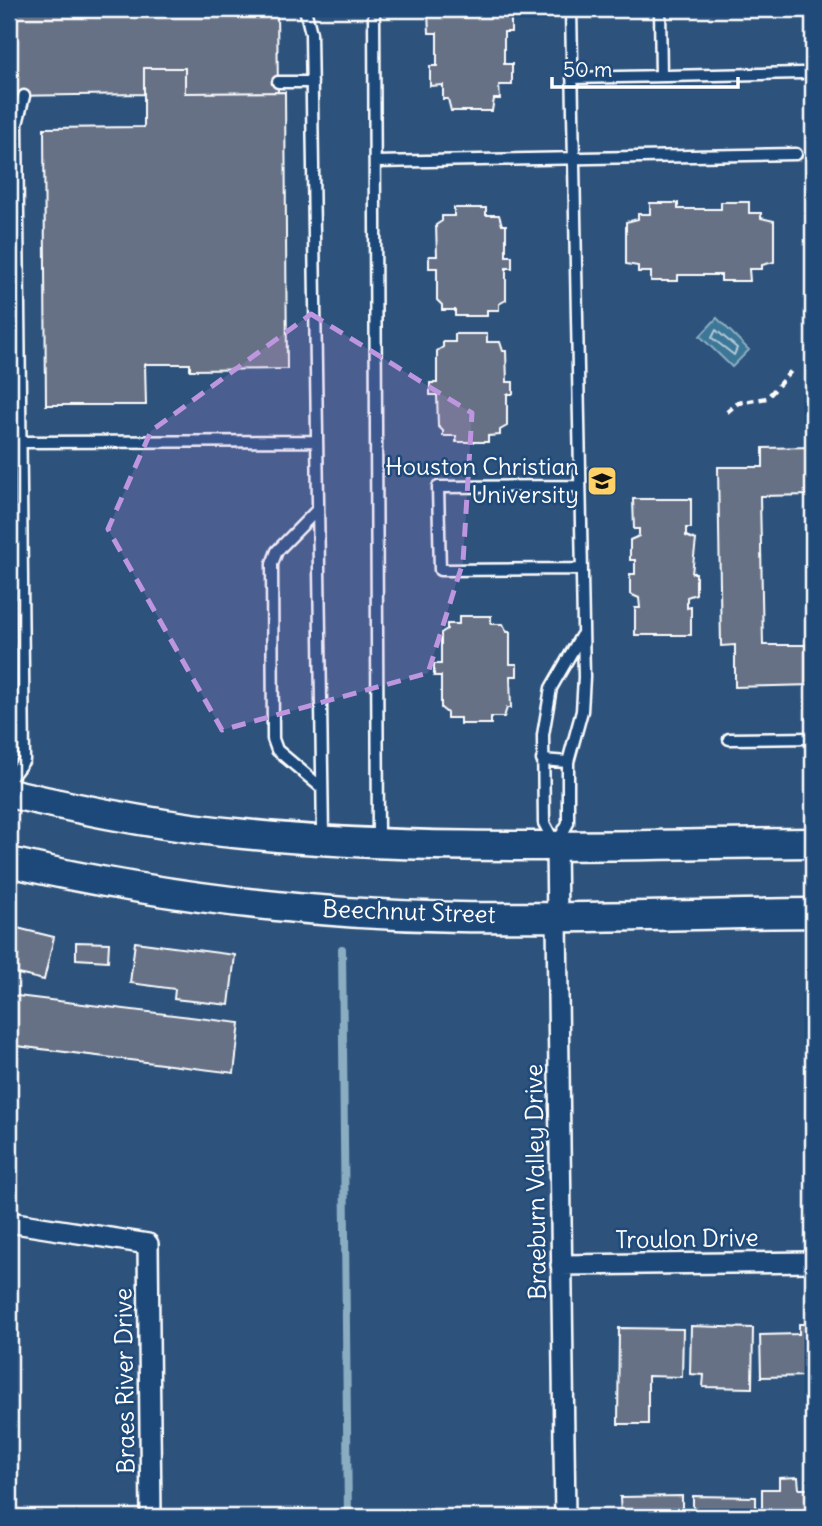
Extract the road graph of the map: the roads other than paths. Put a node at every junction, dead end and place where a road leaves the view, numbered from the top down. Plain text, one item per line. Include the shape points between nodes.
1 (305, 9) edge
2 (374, 9) edge
3 (571, 9) edge
4 (660, 9) edge
5 (802, 73) dead end
6 (661, 76) junction
7 (572, 78) junction
8 (278, 82) dead end
9 (312, 82) junction
10 (24, 96) dead end
11 (796, 153) dead end
12 (573, 158) junction
13 (375, 162) junction
14 (317, 441) junction
15 (20, 442) junction
16 (579, 486) junction
17 (318, 509) junction
18 (580, 569) junction
19 (581, 635) junction
20 (813, 738) edge
21 (729, 739) dead end
22 (542, 760) junction
23 (568, 762) junction
24 (9, 780) edge
25 (322, 788) junction
26 (9, 793) edge
27 (323, 839) junction
28 (378, 842) junction
29 (813, 843) edge
30 (556, 845) junction
31 (9, 862) edge
32 (813, 913) edge
33 (556, 915) junction
34 (9, 1222) edge
35 (813, 1262) edge
36 (561, 1265) junction
37 (151, 1517) edge
38 (565, 1517) edge

1 - 9 lane via 311,33
2 - 13 lane
3 - 7 lane
4 - 6 lane
5 - 6 lane
6 - 7 lane
7 - 12 lane
8 - 9 lane
9 - 14 lane
10 - 15 lane via 17,124
11 - 12 lane
12 - 13 lane
12 - 16 lane
13 - 28 lane
14 - 15 lane
14 - 17 lane
15 - 24 lane via 24,760
16 - 18 lane
16 - 18 lane via 438,487 438,501 440,570
17 - 25 lane
17 - 25 lane via 277,551 272,564 273,739 277,750
18 - 19 lane
19 - 22 lane via 551,688
19 - 23 lane via 582,711
20 - 21 lane
22 - 23 lane
22 - 30 lane via 544,823
23 - 30 lane via 568,823
25 - 27 lane
26 - 27 main road via 103,814 244,834
27 - 28 main road
28 - 30 main road
29 - 30 main road
30 - 33 street, Braeburn Valley Drive
31 - 33 main road, Beechnut Street via 190,895 339,911 460,917
32 - 33 main road, Beechnut Street
33 - 36 street, Braeburn Valley Drive
34 - 37 street, Braes River Drive via 148,1244
35 - 36 street, Troulon Drive
36 - 38 street, Braeburn Valley Drive

